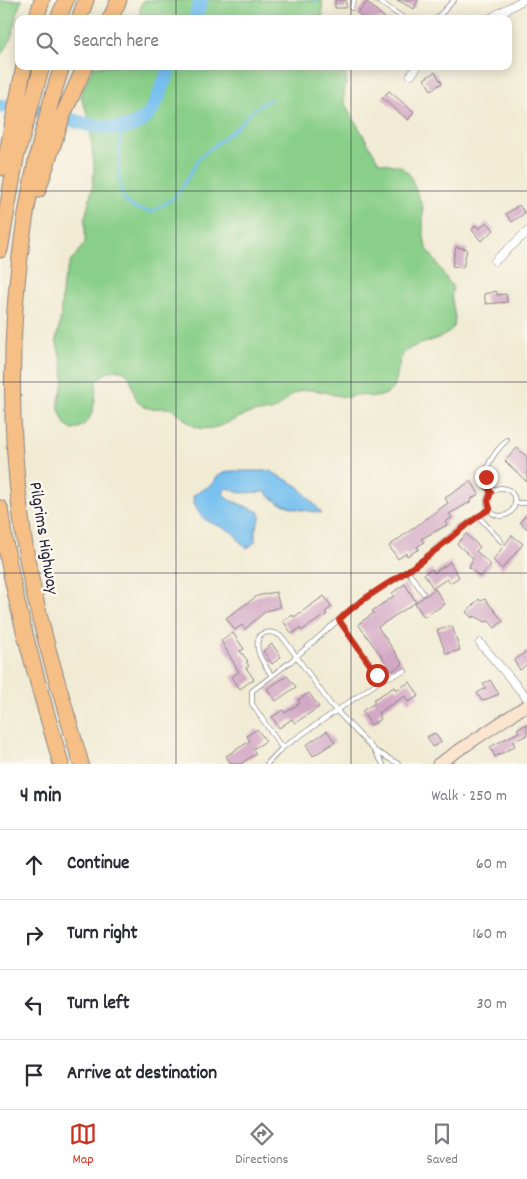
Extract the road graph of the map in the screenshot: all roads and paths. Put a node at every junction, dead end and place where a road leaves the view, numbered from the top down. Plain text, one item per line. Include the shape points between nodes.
1 (42, 0) edge
2 (66, 0) edge
3 (86, 0) edge
4 (119, 0) edge
5 (354, 0) edge
6 (377, 0) edge
7 (454, 0) edge
8 (523, 0) edge
9 (351, 8) dead end
10 (37, 15) edge
11 (60, 15) edge
12 (80, 15) edge
13 (112, 15) edge
14 (399, 15) edge
15 (440, 15) edge
16 (495, 15) edge
17 (23, 70) edge
18 (41, 70) edge
19 (61, 70) edge
20 (83, 70) edge
21 (415, 70) edge
22 (411, 75) dead end
23 (18, 125) junction
24 (49, 132) junction
25 (0, 205) edge
26 (527, 232) edge
27 (0, 250) edge
28 (494, 261) dead end
29 (507, 440) dead end
30 (491, 492) junction
31 (515, 503) junction
32 (527, 503) edge
33 (0, 508) edge
34 (490, 509) junction
35 (478, 516) junction
36 (501, 541) dead end
37 (408, 571) junction
38 (423, 593) dead end
39 (339, 620) junction
40 (480, 643) dead end
41 (297, 656) junction
42 (405, 671) dead end
43 (272, 676) junction
44 (378, 681) junction
45 (527, 698) edge
46 (527, 705) edge
47 (337, 712) junction
48 (282, 748) junction
49 (374, 750) junction
50 (61, 764) edge
51 (81, 764) edge
52 (267, 764) edge
53 (383, 764) edge
54 (399, 764) edge
55 (438, 764) edge

1 - 10 highway
2 - 11 highway
3 - 12 highway
4 - 13 highway
5 - 9 lane
6 - 14 lane
7 - 15 lane
8 - 16 street
17 - 23 highway
18 - 23 highway
19 - 24 highway via 53,93
20 - 24 highway
21 - 22 street
23 - 25 highway
23 - 27 highway
24 - 51 highway, Pilgrims Highway via 15,291 11,419 20,517 39,615
26 - 28 street
29 - 30 lane via 493,456 488,469 486,485
30 - 31 lane via 506,488
30 - 34 lane
31 - 32 lane
31 - 34 lane via 507,515 497,515
33 - 50 highway via 21,620
34 - 35 lane
35 - 36 lane
35 - 37 lane
37 - 38 lane
37 - 39 lane via 363,599
39 - 41 lane
39 - 44 lane via 374,669
40 - 45 street
41 - 43 lane
41 - 43 lane via 276,633 260,635 258,652
41 - 47 lane
42 - 44 lane
43 - 48 lane via 254,689 251,697 252,704
44 - 47 lane
46 - 55 street
47 - 48 lane
47 - 49 lane
48 - 52 lane
49 - 53 lane
49 - 54 lane

